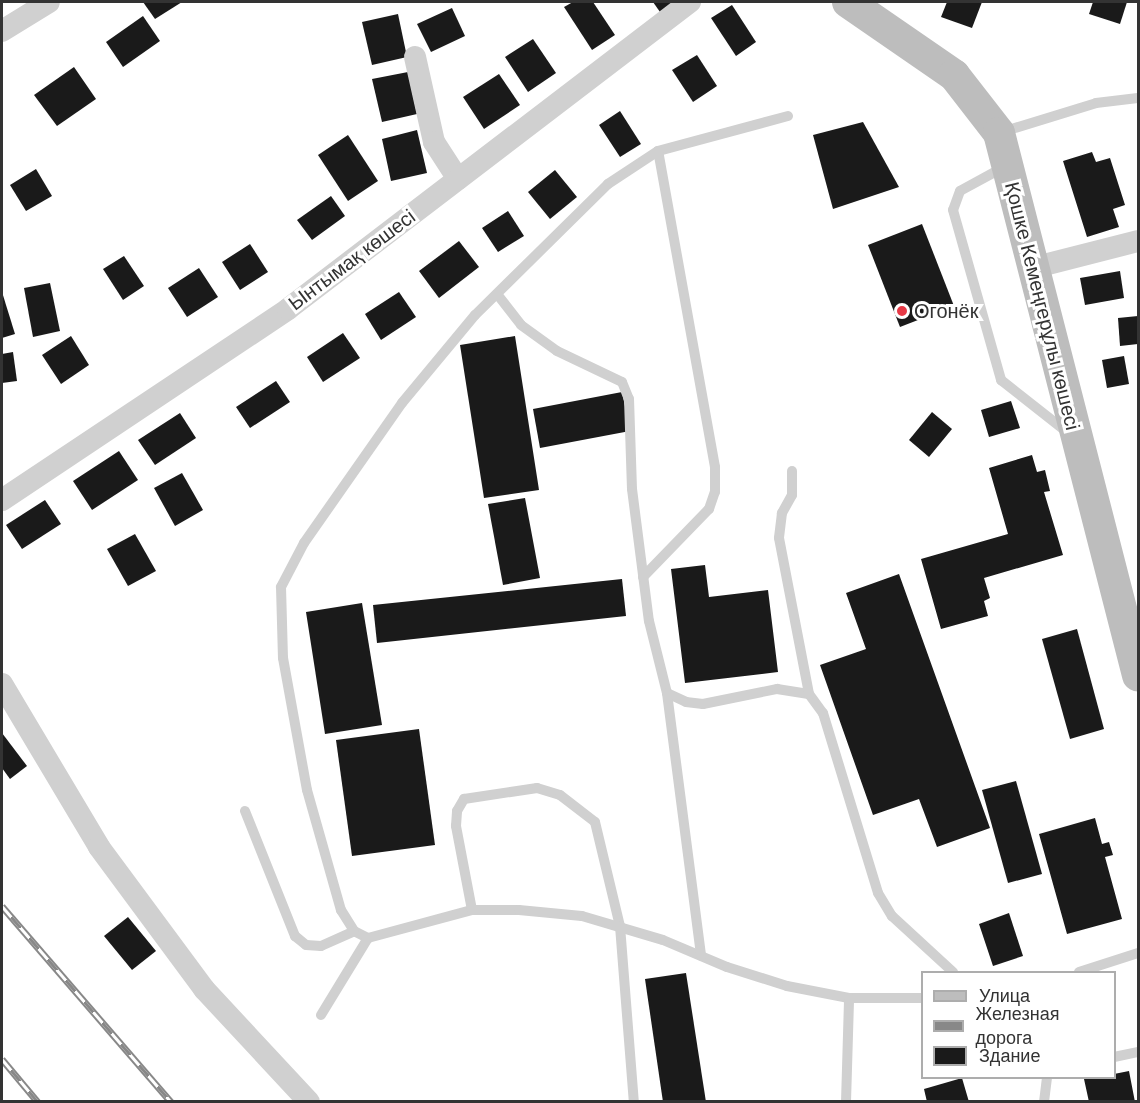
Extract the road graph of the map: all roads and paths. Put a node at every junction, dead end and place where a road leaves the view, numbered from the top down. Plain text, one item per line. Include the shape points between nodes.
1 (49, 2) edge
2 (690, 2) edge
3 (848, 2) edge
4 (2, 31) edge
5 (414, 57) dead end
6 (1138, 98) edge
7 (788, 116) dead end
8 (999, 133) junction
9 (658, 151) junction
10 (1007, 166) junction
11 (458, 179) junction
12 (1138, 241) edge
13 (1032, 268) junction
14 (497, 294) junction
15 (1076, 438) junction
16 (792, 471) dead end
17 (2, 500) edge
18 (643, 577) junction
19 (1133, 636) edge
20 (1138, 675) edge
21 (2, 684) edge
22 (667, 693) junction
23 (808, 694) junction
24 (245, 811) dead end
25 (472, 910) junction
26 (620, 926) junction
27 (354, 931) junction
28 (368, 938) junction
29 (1138, 953) edge
30 (701, 956) junction
31 (952, 971) edge
32 (1082, 971) edge
33 (849, 998) junction
34 (921, 998) edge
35 (321, 1015) dead end
36 (1138, 1052) edge
37 (1116, 1057) edge
38 (1047, 1079) edge
39 (309, 1101) edge
40 (634, 1101) edge
41 (846, 1101) edge
42 (1044, 1101) edge

1 - 4 street
2 - 11 street, Ынтымақ көшесі
3 - 8 street, Қошке Кемеңгерұлы көшесі via 954,75
5 - 11 street via 434,142
6 - 8 lane via 1096,103
7 - 9 lane
8 - 10 street, Қошке Кемеңгерұлы көшесі
9 - 14 lane via 608,184
9 - 18 lane via 715,467 715,492 708,509
10 - 13 street, Қошке Кемеңгерұлы көшесі
10 - 15 lane via 960,191 953,210 1001,380
11 - 17 street, Ынтымақ көшесі via 288,309
12 - 13 street
13 - 15 street, Қошке Кемеңгерұлы көшесі
14 - 18 lane via 521,325 557,351 622,382 629,399 632,489
14 - 27 lane via 402,403 304,543 281,587 283,658 307,790 342,910
15 - 19 street, Қошке Кемеңгерұлы көшесі
16 - 23 lane via 792,495 782,513 779,538
18 - 22 lane via 649,621
19 - 20 street, Қошке Кемеңгерұлы көшесі
21 - 39 street via 99,847 204,989
22 - 23 lane via 686,702 703,704 777,689
22 - 30 lane
23 - 31 lane via 823,713 878,893 892,916
24 - 27 lane via 295,936 306,945 321,946
25 - 26 lane via 582,916
25 - 26 lane via 456,826 457,811 464,799 537,788 560,795 596,822
25 - 28 lane
26 - 30 lane
26 - 40 lane
27 - 28 lane
28 - 35 lane
29 - 32 lane
30 - 33 lane via 787,986
33 - 34 lane
33 - 41 lane
36 - 37 lane
38 - 42 lane

